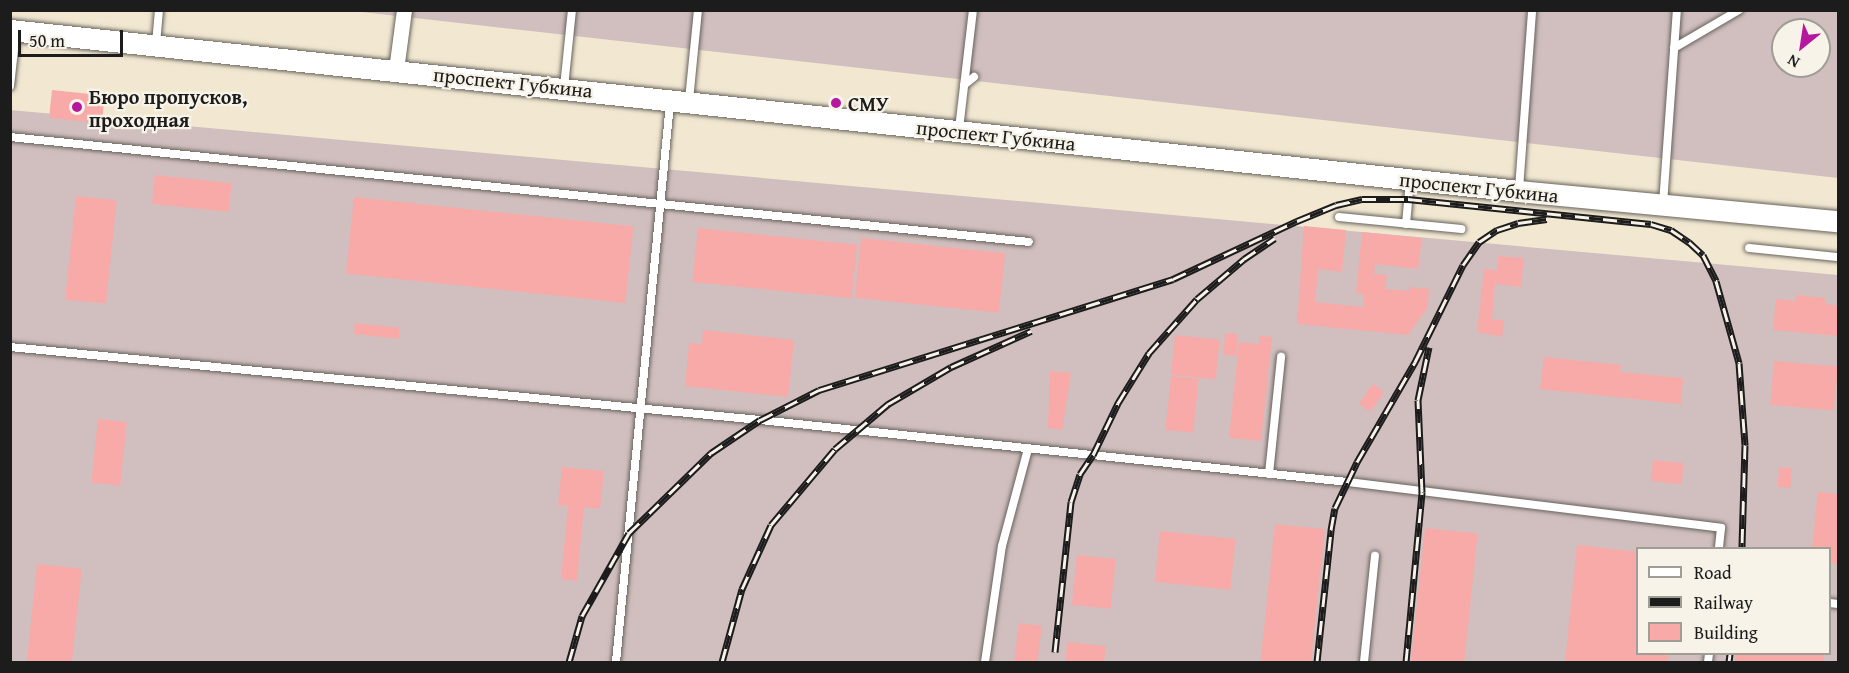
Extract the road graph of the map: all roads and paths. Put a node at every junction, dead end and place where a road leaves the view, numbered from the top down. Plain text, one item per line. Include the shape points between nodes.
1 (159, 10) edge
2 (404, 10) edge
3 (572, 10) edge
4 (698, 10) edge
5 (973, 10) edge
6 (1532, 10) edge
7 (1677, 10) edge
8 (1739, 10) edge
9 (14, 31) edge
10 (156, 45) junction
11 (1674, 48) junction
12 (396, 70) junction
13 (974, 77) dead end
14 (964, 85) junction
15 (10, 86) edge
16 (564, 87) junction
17 (680, 99) junction
18 (958, 131) junction
19 (10, 137) edge
20 (1410, 180) junction
21 (1518, 191) junction
22 (659, 201) junction
23 (1662, 205) junction
24 (1339, 217) dead end
25 (1839, 221) edge
26 (1406, 224) junction
27 (1461, 229) dead end
28 (1029, 242) dead end
29 (1749, 248) dead end
30 (1839, 257) edge
31 (10, 347) edge
32 (1281, 357) dead end
33 (641, 410) junction
34 (1029, 449) junction
35 (1269, 474) junction
36 (1719, 547) edge
37 (1375, 555) dead end
38 (616, 663) edge
39 (985, 663) edge
40 (1364, 663) edge

1 - 10 lane
2 - 12 street
3 - 16 lane
4 - 17 lane
5 - 14 lane
6 - 21 lane
7 - 11 lane
8 - 11 lane
9 - 10 main road, проспект Губкина
9 - 15 lane
10 - 12 main road, проспект Губкина
11 - 23 lane
12 - 16 main road, проспект Губкина
13 - 14 lane
14 - 18 lane
16 - 17 main road, проспект Губкина
17 - 18 main road, проспект Губкина
17 - 22 lane
18 - 20 main road, проспект Губкина
19 - 22 lane
20 - 21 main road, проспект Губкина
20 - 26 lane
21 - 23 main road, проспект Губкина
22 - 28 lane
22 - 33 lane
23 - 25 main road, проспект Губкина
24 - 26 lane
26 - 27 lane
29 - 30 lane
31 - 33 lane
32 - 35 lane
33 - 34 lane
33 - 38 lane
34 - 35 lane
34 - 39 lane via 1002,546
35 - 36 lane via 1721,528
37 - 40 lane

